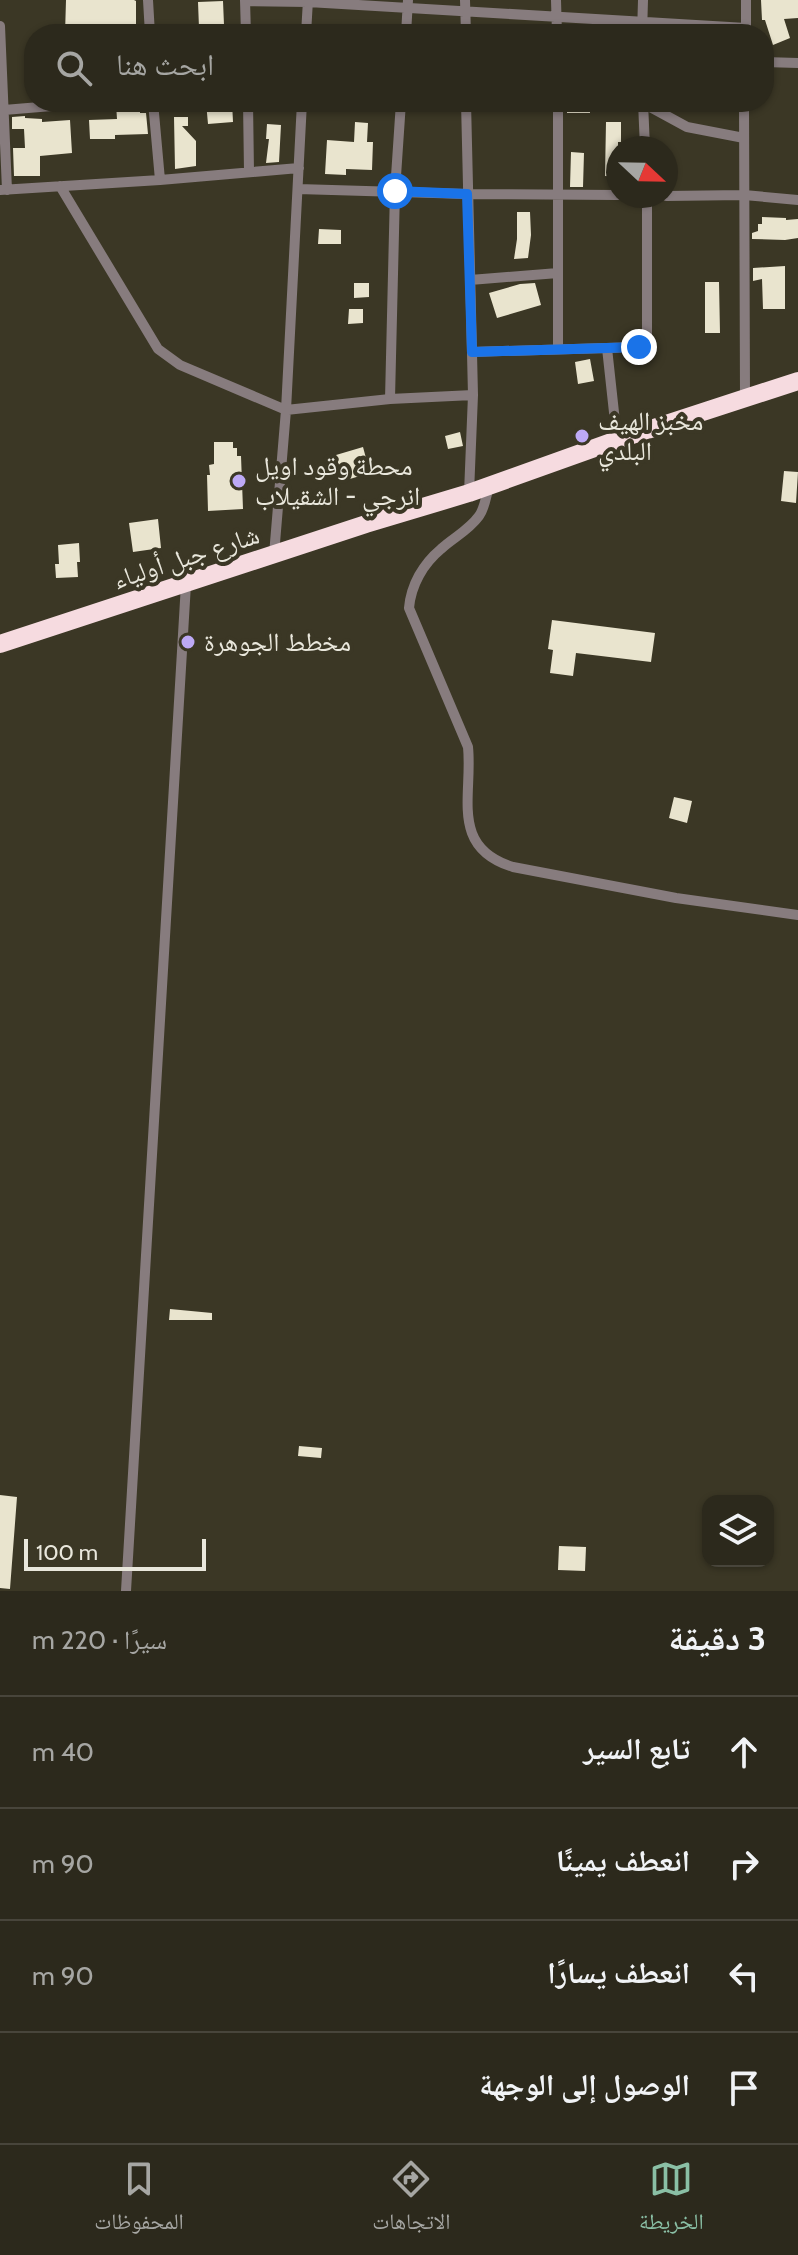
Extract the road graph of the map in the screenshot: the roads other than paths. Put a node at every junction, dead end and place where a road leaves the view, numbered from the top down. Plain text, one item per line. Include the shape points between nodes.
1 (148, 0) edge
2 (245, 0) edge
3 (465, 0) edge
4 (556, 0) edge
5 (643, 0) edge
6 (746, 0) edge
7 (308, 1) edge
8 (408, 4) edge
9 (465, 13) junction
10 (557, 16) junction
11 (149, 24) edge
12 (246, 24) edge
13 (307, 24) edge
14 (407, 24) edge
15 (466, 24) edge
16 (557, 24) edge
17 (614, 24) edge
18 (642, 24) edge
19 (746, 24) edge
20 (0, 26) edge
21 (774, 62) edge
22 (798, 63) edge
23 (24, 108) edge
24 (4, 110) junction
25 (154, 112) edge
26 (248, 112) edge
27 (302, 112) edge
28 (400, 112) edge
29 (466, 112) edge
30 (558, 112) edge
31 (643, 112) edge
32 (660, 112) edge
33 (744, 112) edge
34 (644, 136) edge
35 (744, 138) junction
36 (299, 168) junction
37 (249, 172) junction
38 (160, 180) junction
39 (60, 186) junction
40 (298, 189) junction
41 (4, 190) edge
42 (395, 191) junction
43 (467, 194) junction
44 (558, 194) junction
45 (606, 195) edge
46 (744, 195) junction
47 (678, 196) edge
48 (798, 200) edge
49 (645, 208) edge
50 (558, 273) junction
51 (470, 280) junction
52 (607, 348) junction
53 (558, 349) junction
54 (472, 352) junction
55 (798, 381) edge
56 (473, 395) junction
57 (745, 398) junction
58 (390, 399) junction
59 (286, 410) junction
60 (617, 440) junction
61 (489, 486) junction
62 (469, 493) junction
63 (274, 555) junction
64 (186, 584) junction
65 (0, 644) edge
66 (798, 915) edge
67 (126, 1591) edge

1 - 11 street
2 - 7 street
2 - 12 street
3 - 9 street
4 - 10 street
5 - 18 street
6 - 19 street
7 - 8 street
7 - 13 street
8 - 9 street
8 - 14 street
9 - 10 street
9 - 15 street
10 - 16 street
10 - 17 street
20 - 24 street
21 - 22 street
23 - 24 street
24 - 41 street
25 - 38 street
26 - 37 street
27 - 36 street
28 - 42 street
29 - 43 street
30 - 44 street
31 - 34 street
32 - 35 street via 687,127
33 - 35 street
35 - 46 street
36 - 37 street
36 - 40 street
37 - 38 street
38 - 39 street
39 - 41 street
39 - 59 street via 158,349 180,365
40 - 42 street
40 - 59 street
42 - 43 street
42 - 58 street
43 - 44 street
43 - 51 street
44 - 45 street
44 - 50 street
46 - 47 street
46 - 48 street
46 - 57 street
49 - 52 street via 647,334 639,347
50 - 51 street
50 - 53 street
51 - 54 street
52 - 53 street
52 - 60 street
53 - 54 street
54 - 56 street
55 - 57 highway, شارع جبل أولياء
56 - 58 street
56 - 62 street
57 - 60 highway, شارع جبل أولياء
58 - 59 street
59 - 63 street
60 - 61 highway, شارع جبل أولياء
61 - 62 highway, شارع جبل أولياء
61 - 66 street via 481,512 440,549 416,580 409,608 468,747 466,806 477,843 501,864 525,870
62 - 63 highway, شارع جبل أولياء
63 - 64 highway, شارع جبل أولياء
64 - 65 highway, شارع جبل أولياء
64 - 67 street

